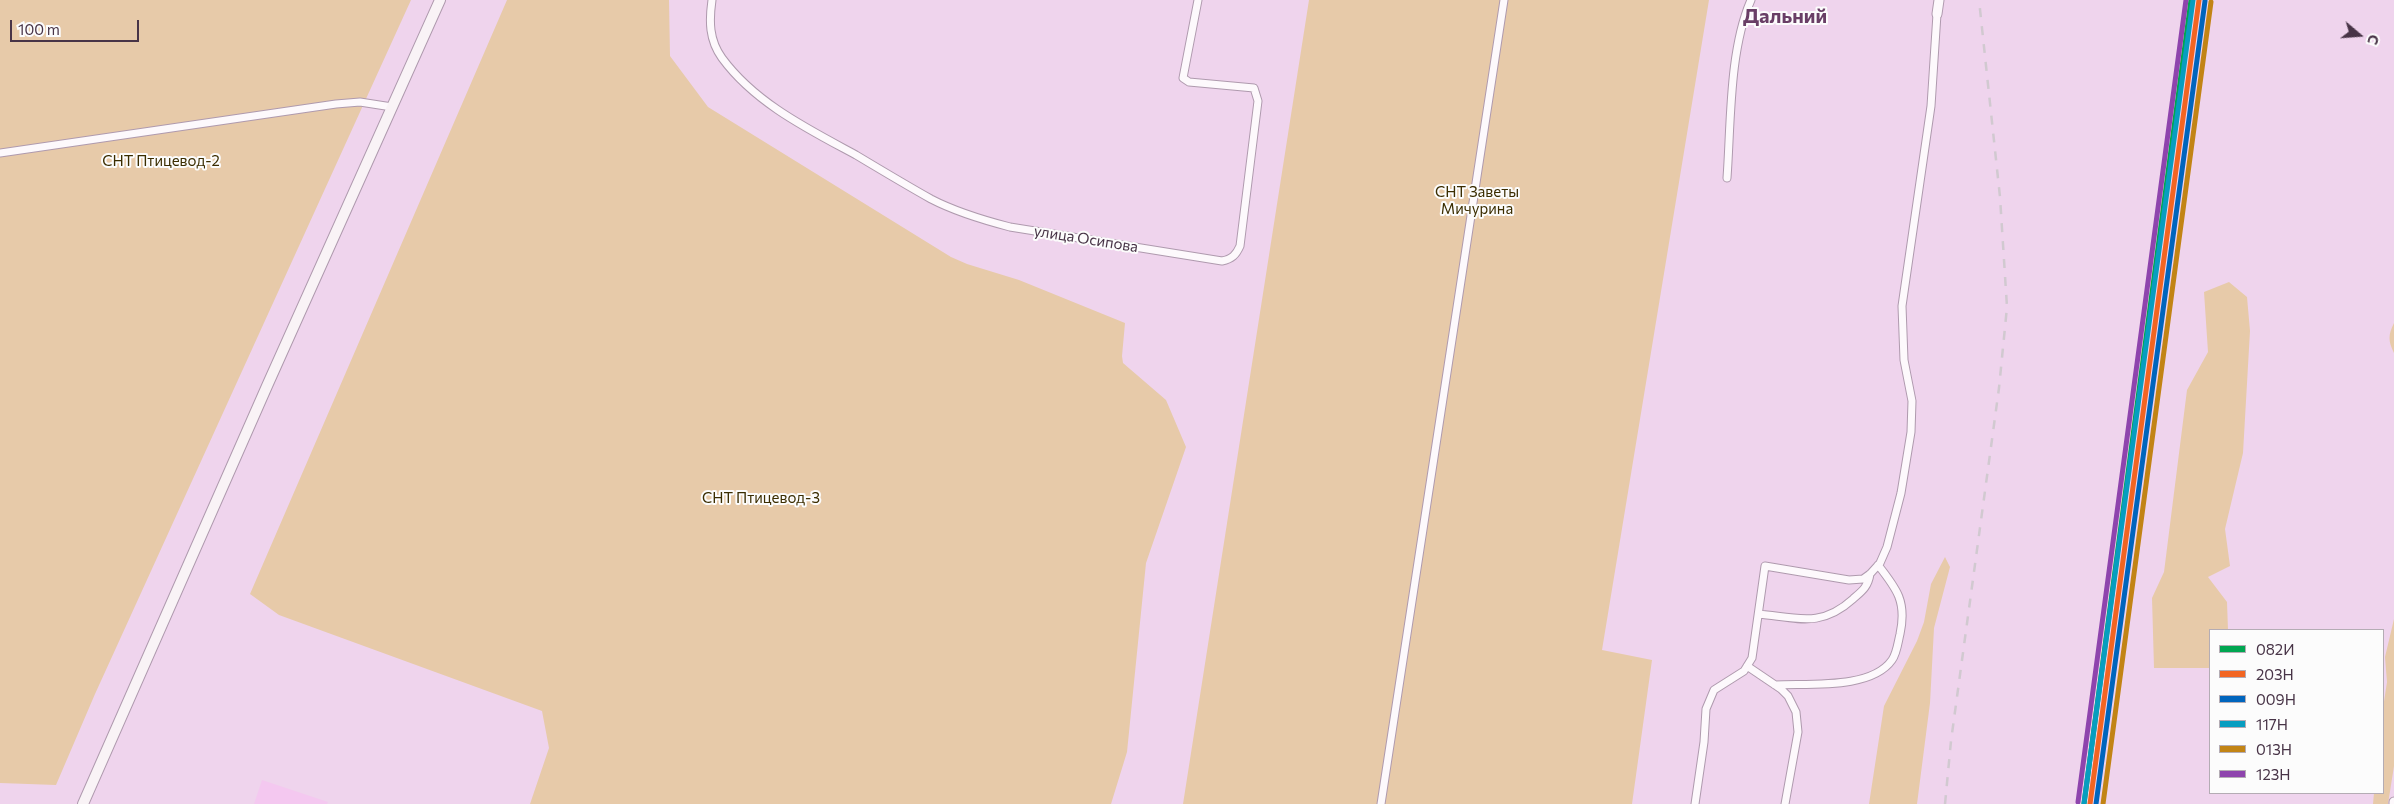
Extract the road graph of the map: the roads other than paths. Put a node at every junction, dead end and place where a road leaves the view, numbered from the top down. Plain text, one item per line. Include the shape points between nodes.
1 (440, 0) edge
2 (712, 0) edge
3 (1198, 0) edge
4 (1504, 0) edge
5 (1751, 0) edge
6 (1938, 0) edge
7 (1937, 14) joint
8 (392, 108) junction
9 (0, 154) edge
10 (1727, 178) dead end
11 (1878, 565) junction
12 (1870, 574) junction
13 (1759, 614) junction
14 (1747, 666) junction
15 (1775, 685) junction
16 (83, 804) edge
17 (1381, 804) edge
18 (1695, 804) edge
19 (1785, 804) edge

1 - 8 main road
2 - 3 street, улица Осипова via 712,39 721,58 749,87 802,126 931,199 977,218 1010,227 1222,261 1230,260 1240,246 1258,101 1254,88 1189,82 1183,78
4 - 17 street
5 - 10 street via 1744,15 1736,55
6 - 7 street
7 - 11 street via 1931,106 1902,306 1904,360 1912,401 1911,432 1895,522
8 - 9 street via 360,102 336,104
8 - 16 main road
11 - 12 street
11 - 15 street via 1901,597 1901,629 1892,659 1884,668 1862,679
12 - 13 street via 1865,589 1845,606 1820,619
12 - 13 street via 1863,579 1849,580 1765,566
13 - 14 street via 1752,658
14 - 15 street
14 - 18 street via 1714,690 1709,699
15 - 19 street via 1788,696 1796,712 1798,732

